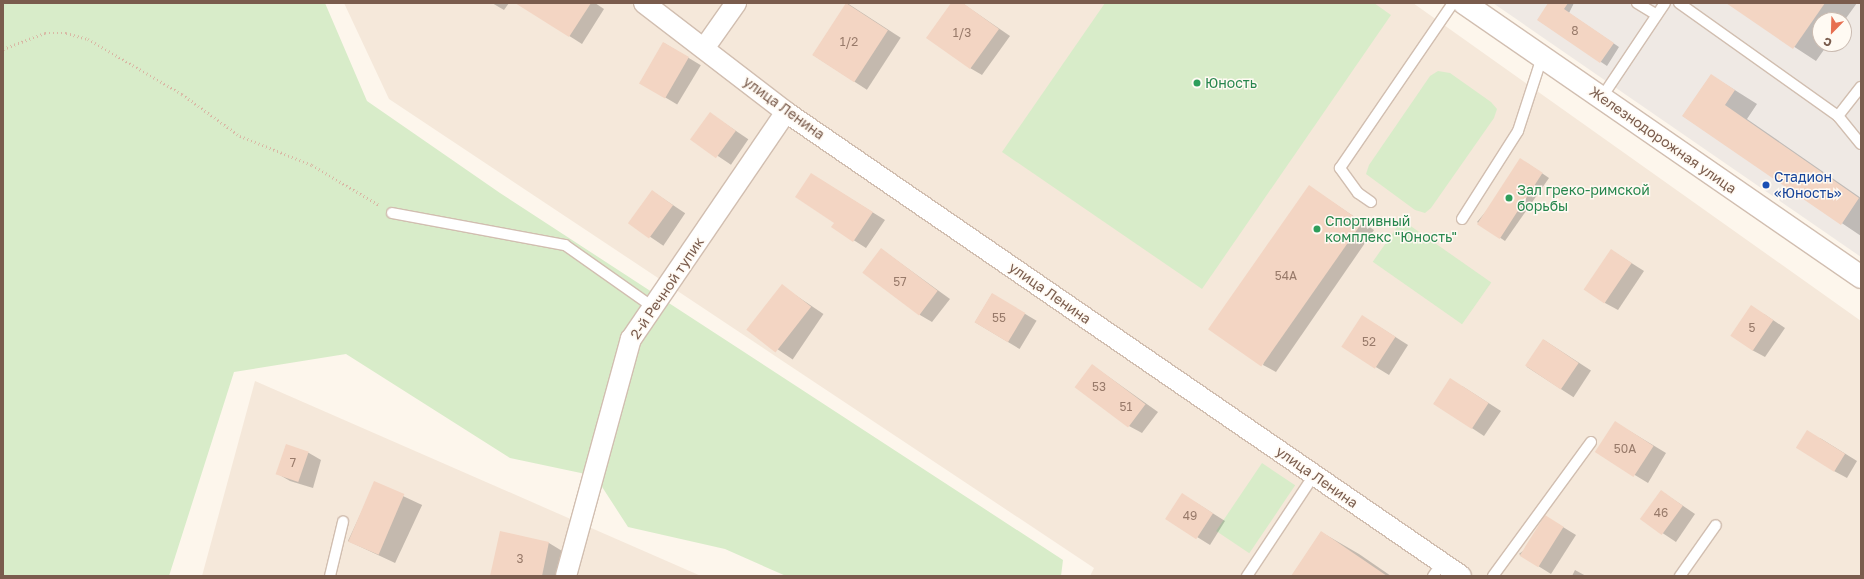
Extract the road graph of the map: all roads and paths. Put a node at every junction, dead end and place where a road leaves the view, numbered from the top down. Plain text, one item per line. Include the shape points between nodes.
1 (644, 3) edge
2 (736, 3) edge
3 (1454, 3) edge
4 (1464, 3) edge
5 (1637, 3) edge
6 (1665, 3) edge
7 (1679, 3) edge
8 (1657, 15) junction
9 (704, 48) junction
10 (3, 49) edge
11 (1542, 57) junction
12 (1861, 87) edge
13 (1602, 97) junction
14 (786, 112) junction
15 (1838, 116) junction
16 (1861, 144) edge
17 (1371, 202) dead end
18 (392, 213) joint
19 (1462, 219) dead end
20 (1861, 277) edge
21 (652, 307) junction
22 (1591, 442) dead end
23 (1314, 475) junction
24 (343, 522) dead end
25 (1716, 525) dead end
26 (1438, 570) edge
27 (330, 576) edge
28 (566, 576) edge
29 (1247, 576) edge
30 (1461, 576) edge
31 (1493, 576) edge
32 (1680, 576) edge

1 - 9 street, улица Ленина
2 - 9 street
3 - 17 lane via 1340,168 1358,193
4 - 11 main road, Железнодорожная улица
5 - 8 lane
6 - 8 lane
7 - 15 lane
8 - 13 lane
9 - 14 street, улица Ленина
10 - 18 path via 44,33 66,33 88,39 182,94 240,136 312,165
11 - 13 main road, Железнодорожная улица
11 - 19 lane via 1518,131
12 - 15 lane
13 - 20 main road, Железнодорожная улица
14 - 21 street, 2-й Речной тупик
14 - 23 street, улица Ленина
15 - 16 lane
18 - 21 lane via 565,245
21 - 28 street, 2-й Речной тупик via 632,339
22 - 31 lane
23 - 26 street, улица Ленина
23 - 29 lane
24 - 27 lane
25 - 32 lane
26 - 30 street, улица Ленина

